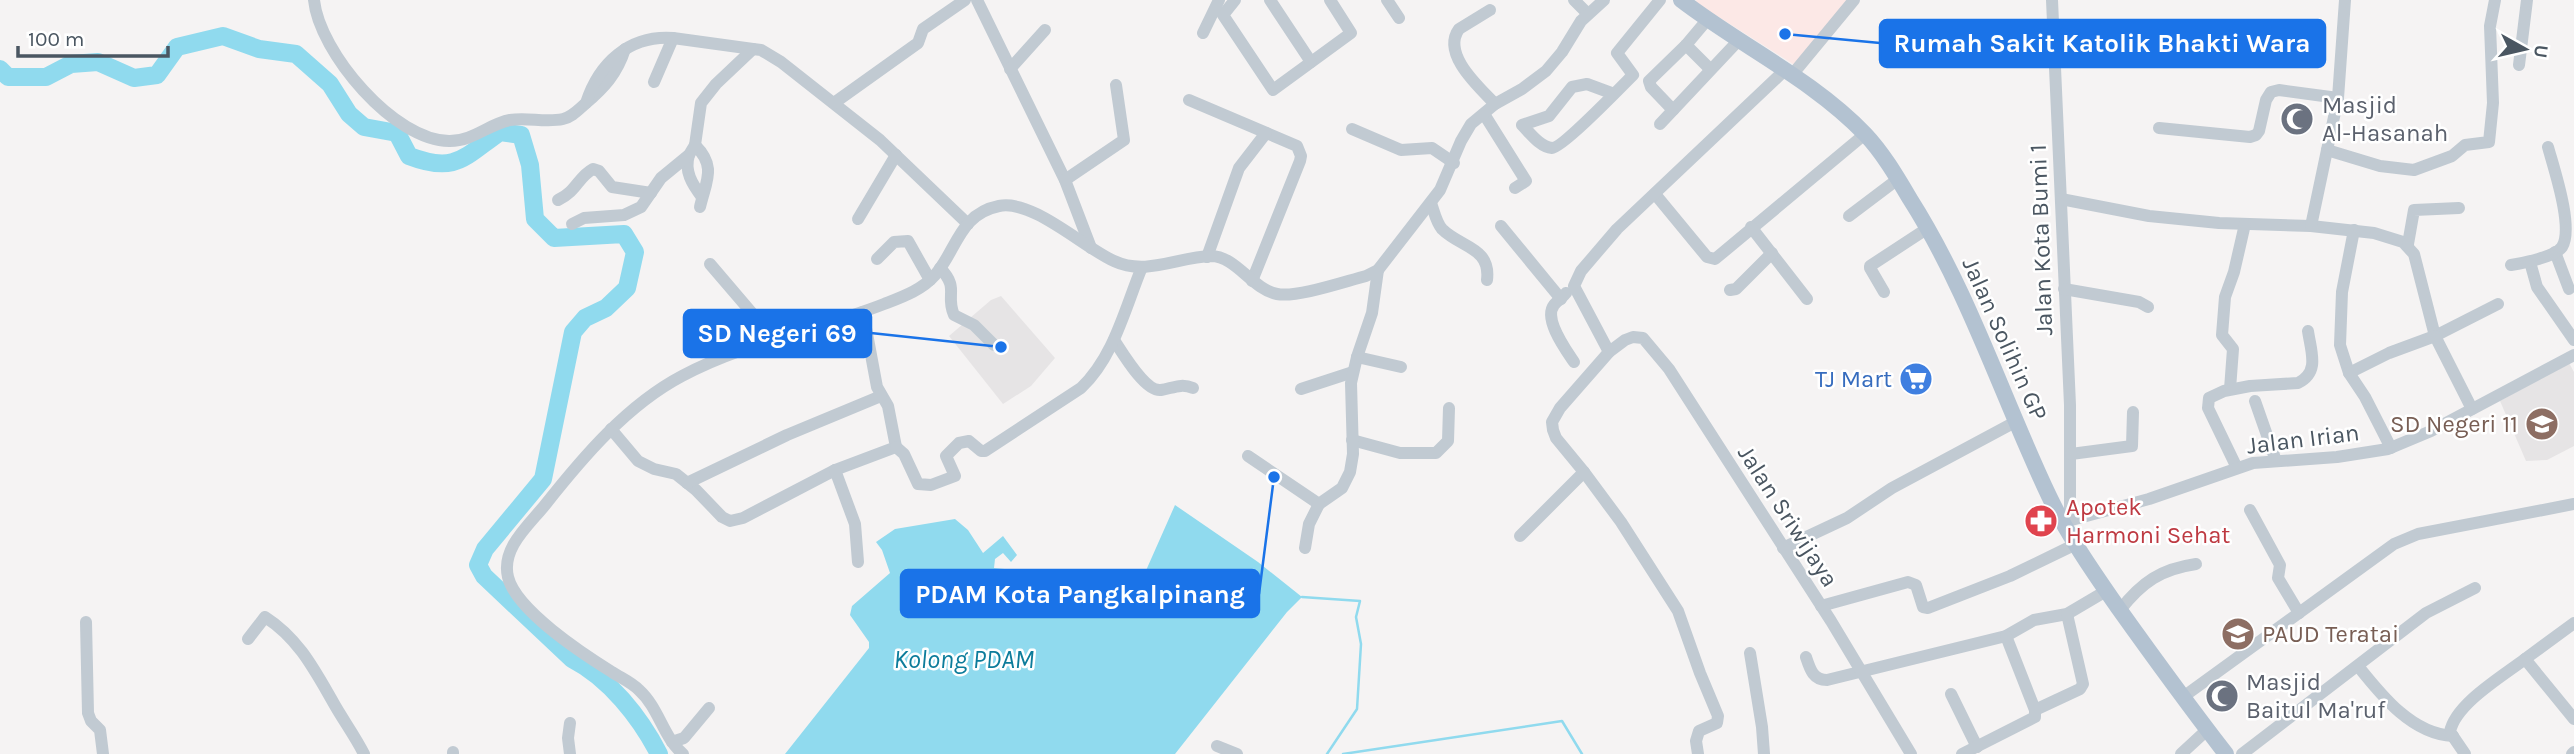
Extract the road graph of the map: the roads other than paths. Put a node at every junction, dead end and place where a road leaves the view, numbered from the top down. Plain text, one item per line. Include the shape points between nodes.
1 (314, 0) edge
2 (965, 0) edge
3 (977, 0) edge
4 (1219, 0) edge
5 (1235, 0) edge
6 (1269, 0) edge
7 (1330, 0) edge
8 (1387, 0) edge
9 (1574, 0) edge
10 (1604, 0) edge
11 (1660, 0) edge
12 (1681, 0) edge
13 (1854, 0) edge
14 (2052, 0) edge
15 (2345, 0) edge
16 (2495, 0) edge
17 (2527, 0) edge
18 (1490, 10) dead end
19 (1588, 13) junction
20 (1399, 18) dead end
21 (1707, 20) junction
22 (1045, 30) dead end
23 (1203, 33) dead end
24 (673, 38) junction
25 (1738, 41) junction
26 (1686, 45) junction
27 (753, 48) junction
28 (1311, 62) junction
29 (2519, 65) dead end
30 (1010, 69) junction
31 (1710, 69) junction
32 (1789, 73) junction
33 (654, 82) dead end
34 (1116, 85) dead end
35 (1614, 94) junction
36 (2338, 98) junction
37 (1189, 100) dead end
38 (834, 103) junction
39 (1495, 104) junction
40 (1673, 110) junction
41 (1484, 114) junction
42 (1660, 124) dead end
43 (2159, 128) dead end
44 (1352, 129) dead end
45 (1266, 133) junction
46 (1865, 134) junction
47 (2548, 147) dead end
48 (692, 150) junction
49 (2327, 150) junction
50 (895, 155) junction
51 (1454, 163) junction
52 (1898, 179) junction
53 (1065, 180) junction
54 (1515, 188) dead end
55 (651, 193) junction
56 (1655, 194) junction
57 (2060, 199) junction
58 (558, 200) dead end
59 (1431, 203) junction
60 (2459, 208) dead end
61 (1849, 216) dead end
62 (858, 219) dead end
63 (572, 224) dead end
64 (968, 224) junction
65 (2245, 224) junction
66 (1501, 226) dead end
67 (2311, 226) junction
68 (1751, 227) junction
69 (1928, 228) junction
70 (2354, 230) junction
71 (2408, 244) junction
72 (1091, 248) junction
73 (2555, 252) junction
74 (1772, 253) junction
75 (1207, 257) junction
76 (877, 258) dead end
77 (2530, 262) junction
78 (710, 264) dead end
79 (2511, 265) dead end
80 (1142, 267) junction
81 (940, 268) junction
82 (1378, 270) junction
83 (930, 280) junction
84 (1487, 280) dead end
85 (1252, 281) junction
86 (1574, 286) junction
87 (2064, 289) junction
88 (2570, 289) dead end
89 (1730, 290) dead end
90 (1884, 292) dead end
91 (1560, 299) junction
92 (1808, 299) dead end
93 (2498, 304) dead end
94 (2148, 307) dead end
95 (863, 312) junction
96 (2308, 331) dead end
97 (2435, 336) junction
98 (1114, 340) junction
99 (2574, 340) edge
100 (775, 341) junction
101 (994, 345) dead end
102 (1609, 352) junction
103 (2574, 355) edge
104 (1357, 357) junction
105 (1574, 362) dead end
106 (1401, 367) dead end
107 (1353, 372) junction
108 (2349, 373) junction
109 (1193, 388) dead end
110 (1301, 388) dead end
111 (2230, 389) junction
112 (881, 396) junction
113 (2255, 401) dead end
114 (1448, 408) dead end
115 (2472, 409) junction
116 (2133, 412) dead end
117 (2017, 421) junction
118 (611, 429) junction
119 (1352, 440) junction
120 (897, 447) junction
121 (2391, 447) junction
122 (2071, 454) junction
123 (1248, 456) dead end
124 (2276, 461) junction
125 (2237, 468) junction
126 (835, 470) junction
127 (1584, 472) junction
128 (687, 483) junction
129 (1319, 504) junction
130 (2574, 504) edge
131 (2250, 510) dead end
132 (2067, 521) junction
133 (1520, 536) dead end
134 (2076, 544) junction
135 (1305, 548) dead end
136 (1783, 548) junction
137 (858, 562) dead end
138 (2196, 564) dead end
139 (2475, 588) dead end
140 (2106, 591) junction
141 (1821, 606) junction
142 (2120, 610) junction
143 (2299, 613) junction
144 (2067, 614) junction
145 (86, 622) dead end
146 (2574, 623) edge
147 (2006, 636) junction
148 (248, 639) dead end
149 (1751, 653) dead end
150 (1806, 657) dead end
151 (2525, 659) junction
152 (2358, 666) junction
153 (1861, 670) junction
154 (1951, 694) dead end
155 (2183, 697) junction
156 (709, 708) dead end
157 (2035, 710) junction
158 (2574, 719) edge
159 (570, 723) dead end
160 (2207, 730) junction
161 (2452, 736) junction
162 (1217, 747) dead end
163 (1977, 747) junction
164 (674, 749) edge
165 (103, 754) edge
166 (364, 754) edge
167 (570, 754) edge
168 (1237, 754) edge
169 (1698, 754) edge
170 (1764, 754) edge
171 (1911, 754) edge
172 (1962, 754) edge
173 (2181, 754) edge
174 (2226, 754) edge
175 (2242, 754) edge
176 (2465, 754) edge

1 - 24 street via 330,43 361,89 397,122 423,136 449,141 512,120 568,117 586,103 602,70 625,49 648,39
2 - 38 street via 923,29 918,43
3 - 30 street
4 - 23 street
5 - 28 street via 1223,15 1273,90
6 - 28 street
7 - 28 street via 1351,33
8 - 20 street
9 - 19 street
10 - 19 street
11 - 35 street via 1617,53 1633,75
12 - 21 main road, Jalan Solihin GP
13 - 32 street
14 - 57 street, Jalan Kota Bumi 1
15 - 36 street
16 - 49 street via 2490,26 2493,103 2489,142 2465,145 2452,156 2414,170
17 - 29 street
18 - 39 street via 1459,29 1454,44 1464,68
19 - 39 street via 1546,71
21 - 25 main road, Jalan Solihin GP
21 - 26 street
22 - 30 street
24 - 27 street
24 - 33 street
25 - 31 street
25 - 32 main road, Jalan Solihin GP
26 - 31 street
26 - 40 street via 1648,84
27 - 38 street via 781,62
27 - 48 street via 701,103
30 - 53 street
31 - 40 street
32 - 46 main road, Jalan Solihin GP
32 - 56 street
34 - 53 street via 1124,140
35 - 35 street via 1555,148 1541,144 1522,125 1549,116 1572,87 1587,84
36 - 43 street via 2271,92 2256,135
36 - 49 street
37 - 45 street
38 - 50 street
39 - 41 street
40 - 42 street
41 - 51 street via 1466,131
41 - 54 street via 1526,181
44 - 51 street via 1401,150 1432,148
45 - 75 street via 1239,168
45 - 85 street via 1297,146 1301,156
46 - 52 main road, Jalan Solihin GP
46 - 68 street
47 - 73 street via 2568,224 2563,246
48 - 48 street via 704,155 708,166 701,202 687,167
48 - 55 street
49 - 67 street
50 - 62 street
50 - 64 street
51 - 59 street
52 - 61 street
52 - 69 main road, Jalan Solihin GP
53 - 72 street
55 - 58 street via 612,187 593,169
55 - 63 street via 631,213 584,218
56 - 68 street via 1711,259
56 - 86 street via 1597,250
57 - 65 street via 2149,216
57 - 87 street, Jalan Kota Bumi 1
59 - 82 street
59 - 84 street via 1441,228 1485,259
60 - 71 street via 2414,211
64 - 72 street via 998,206 1020,207
64 - 81 street
65 - 67 street
65 - 111 street via 2223,309 2222,335 2233,349
66 - 91 street
67 - 70 street
68 - 74 street
69 - 90 street via 1870,266
69 - 117 main road, Jalan Solihin GP via 1965,299
70 - 71 street
70 - 108 street via 2340,331
71 - 97 street
72 - 80 street via 1115,262
73 - 77 street
73 - 88 street
74 - 89 street
74 - 92 street
75 - 80 street
75 - 85 street via 1226,260
76 - 83 street via 894,242 908,242
77 - 79 street
77 - 99 street via 2538,287
78 - 100 street
80 - 98 street
81 - 83 street
81 - 101 street via 952,285 954,315 974,325
82 - 85 street via 1290,294 1275,293
82 - 104 street via 1372,313
83 - 95 street
86 - 91 street
86 - 102 street
87 - 94 street
87 - 122 street, Jalan Kota Bumi 1
91 - 105 street via 1552,307 1552,315
93 - 97 street
95 - 100 street
95 - 112 street
96 - 111 street via 2313,363 2306,379
97 - 108 street
97 - 115 street
98 - 109 street via 1153,389
98 - 120 street via 1092,377 1064,400 985,451 965,440 947,453 956,474 953,478 920,485
100 - 118 street via 680,377
102 - 127 street via 1552,422 1556,438
102 - 136 street, Jalan Sriwijaya via 1633,337 1648,343
103 - 115 street, Jalan Irian
104 - 106 street
104 - 107 street
107 - 110 street
107 - 119 street
108 - 121 street
111 - 125 street via 2208,398 2207,404
112 - 120 street via 888,406
112 - 128 street
113 - 124 street
114 - 119 street via 1448,442 1436,453 1400,453
115 - 121 street, Jalan Irian
116 - 122 street via 2132,446
117 - 132 main road, Jalan Solihin GP via 2050,497
117 - 136 street via 1892,488 1847,519
118 - 128 street via 638,461 671,471
118 - 164 street via 519,534 509,554 508,579 532,613 638,688 653,706
119 - 129 street via 1353,461 1345,482
120 - 126 street
121 - 124 street, Jalan Irian
122 - 132 street, Jalan Kota Bumi 1
123 - 129 street
124 - 125 street, Jalan Irian
125 - 132 street, Jalan Irian
126 - 128 street via 730,521
126 - 137 street via 855,524
127 - 133 street
127 - 169 street via 1684,624 1718,716 1717,723 1699,731
129 - 135 street via 1308,524
130 - 143 street via 2418,534 2394,544
131 - 143 street via 2280,565 2278,578
132 - 134 main road, Jalan Solihin GP
134 - 140 main road, Jalan Solihin GP
134 - 141 street via 1928,608 1923,607 1916,585 1908,582
136 - 141 street, Jalan Sriwijaya
138 - 142 street via 2161,572
139 - 152 street via 2426,613
140 - 142 main road, Jalan Solihin GP
140 - 144 street
141 - 153 street, Jalan Sriwijaya
142 - 155 main road, Jalan Solihin GP
143 - 155 street
144 - 147 street via 2034,620
144 - 157 street via 2082,687
145 - 165 street via 88,713 100,730
146 - 151 street
147 - 153 street
147 - 157 street
148 - 166 street via 265,617 283,630 303,651
149 - 170 street
150 - 153 street via 1819,680
151 - 158 street
151 - 161 street via 2466,705 2454,718
152 - 161 street via 2382,697 2426,730
152 - 175 street
153 - 171 street, Jalan Sriwijaya
154 - 163 street
155 - 160 main road, Jalan Solihin GP
156 - 164 street
157 - 163 street via 2032,720
159 - 167 street
160 - 173 street
160 - 174 main road, Jalan Solihin GP
161 - 176 street
162 - 168 street
163 - 172 street

